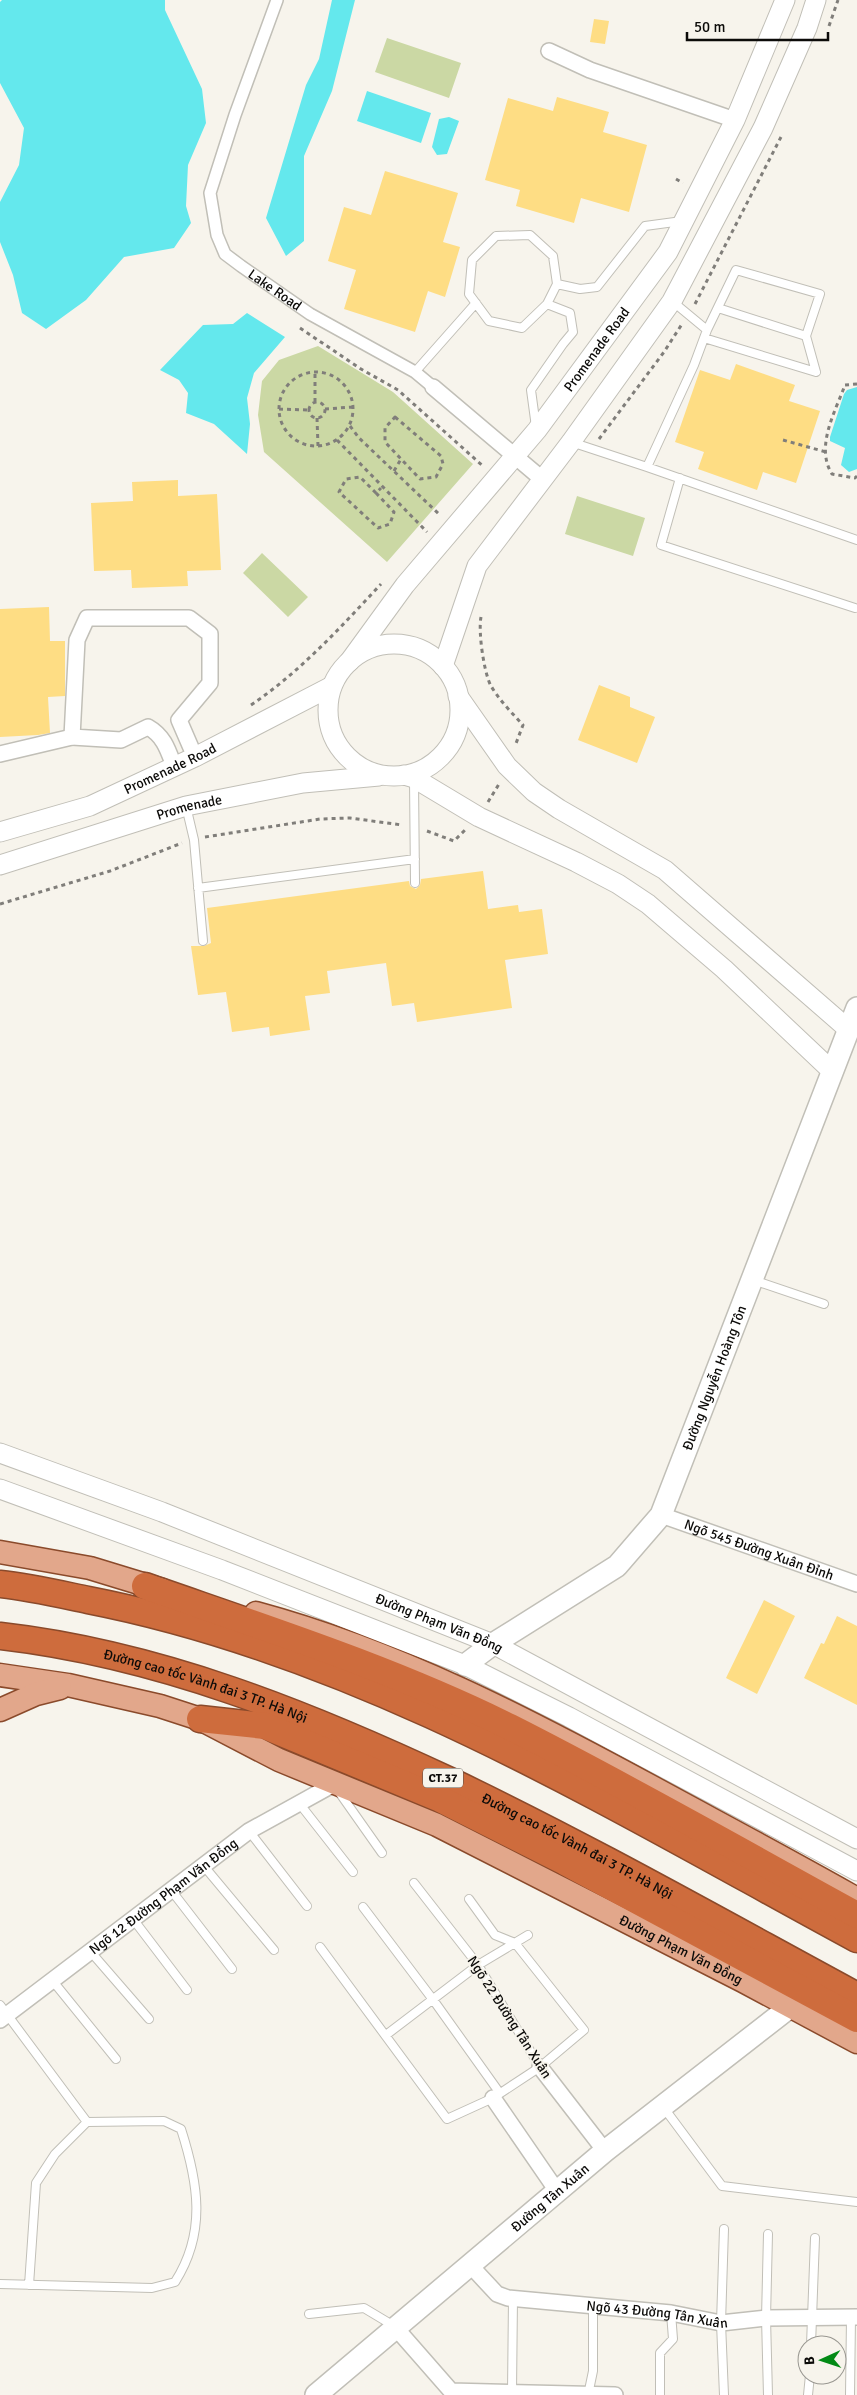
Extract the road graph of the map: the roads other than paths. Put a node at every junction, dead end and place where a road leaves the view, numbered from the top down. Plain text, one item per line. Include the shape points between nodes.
1 (277, 0) edge
2 (785, 0) edge
3 (816, 0) edge
4 (549, 51) dead end
5 (735, 120) junction
6 (684, 221) junction
7 (556, 284) junction
8 (672, 301) junction
9 (476, 303) junction
10 (547, 304) junction
11 (718, 308) junction
12 (706, 334) junction
13 (806, 336) junction
14 (415, 372) junction
15 (433, 387) joint
16 (537, 430) junction
17 (571, 442) junction
18 (515, 456) junction
19 (647, 467) junction
20 (680, 478) junction
21 (542, 479) junction
22 (857, 540) edge
23 (855, 608) dead end
24 (349, 662) junction
25 (443, 666) junction
26 (332, 686) junction
27 (458, 696) junction
28 (72, 737) junction
29 (0, 754) edge
30 (195, 757) junction
31 (174, 766) junction
32 (382, 775) junction
33 (409, 777) junction
34 (186, 806) junction
35 (0, 832) edge
36 (415, 859) junction
37 (0, 865) edge
38 (415, 883) dead end
39 (198, 888) junction
40 (203, 941) dead end
41 (857, 1008) edge
42 (848, 1029) junction
43 (833, 1072) junction
44 (751, 1279) junction
45 (824, 1304) dead end
46 (0, 1453) edge
47 (0, 1489) edge
48 (660, 1515) junction
49 (0, 1552) edge
50 (0, 1584) edge
51 (857, 1584) edge
52 (145, 1586) junction
53 (0, 1636) edge
54 (493, 1644) junction
55 (465, 1665) junction
56 (0, 1675) edge
57 (68, 1685) junction
58 (0, 1710) edge
59 (200, 1719) junction
60 (334, 1784) junction
61 (299, 1803) junction
62 (249, 1831) junction
63 (857, 1839) edge
64 (382, 1853) dead end
65 (203, 1865) junction
66 (857, 1871) edge
67 (353, 1872) dead end
68 (414, 1883) dead end
69 (171, 1890) junction
70 (469, 1899) dead end
71 (857, 1899) edge
72 (308, 1906) dead end
73 (363, 1907) dead end
74 (857, 1915) edge
75 (133, 1919) junction
76 (857, 1931) edge
77 (528, 1935) dead end
78 (857, 1939) edge
79 (515, 1943) junction
80 (320, 1947) dead end
81 (274, 1950) dead end
82 (90, 1952) junction
83 (478, 1965) junction
84 (232, 1969) dead end
85 (52, 1980) junction
86 (187, 1990) dead end
87 (857, 1996) edge
88 (434, 2001) junction
89 (790, 2008) junction
90 (857, 2009) edge
91 (2, 2013) edge
92 (149, 2019) dead end
93 (857, 2019) edge
94 (386, 2036) junction
95 (857, 2042) edge
96 (116, 2059) dead end
97 (540, 2067) junction
98 (496, 2095) junction
99 (664, 2108) junction
100 (87, 2122) junction
101 (606, 2151) junction
102 (557, 2191) junction
103 (857, 2202) edge
104 (724, 2229) dead end
105 (768, 2234) dead end
106 (814, 2238) dead end
107 (471, 2266) junction
108 (0, 2284) edge
109 (29, 2285) junction
110 (513, 2298) junction
111 (594, 2306) junction
112 (309, 2314) dead end
113 (671, 2314) junction
114 (766, 2318) junction
115 (813, 2318) junction
116 (854, 2318) edge
117 (721, 2323) junction
118 (395, 2327) junction
119 (812, 2335) edge
120 (512, 2392) junction
121 (316, 2395) edge
122 (589, 2395) edge
123 (615, 2395) edge
124 (660, 2395) edge
125 (724, 2395) edge
126 (768, 2395) edge
127 (850, 2395) edge

1 - 14 street, Lake Road via 210,193 217,235 225,254 310,314
2 - 5 street, Promenade Road
3 - 8 street via 763,128
4 - 5 street via 590,70
5 - 6 street, Promenade Road
6 - 7 lane via 645,226 598,287 580,289
6 - 16 street, Promenade Road via 668,252
7 - 9 lane via 554,256 530,235 496,236 472,260 469,294
7 - 10 lane
8 - 12 lane
8 - 17 street
9 - 10 lane via 489,321 522,328
9 - 14 lane
10 - 16 lane via 570,313 574,332 531,390
11 - 12 lane
11 - 13 lane
11 - 13 lane via 736,270 820,294
12 - 13 lane via 816,372
12 - 19 lane
14 - 15 street, Lake Road
15 - 18 street, Lake Road
16 - 18 street, Promenade Road
17 - 19 lane
17 - 21 street
18 - 21 street, Lake Road
18 - 24 street, Promenade Road via 405,585
19 - 20 lane
20 - 22 lane
20 - 23 lane via 661,545
21 - 25 street via 478,566
24 - 25 street via 376,646 397,644 417,648
24 - 26 street
25 - 27 street
26 - 30 street, Promenade Road
26 - 32 street via 328,705 336,743 348,758 364,769
27 - 33 street via 457,726 443,754
27 - 42 street via 507,766 534,792 665,870
28 - 29 street
28 - 30 street via 77,640 87,618 189,618 210,634 210,683 179,720
28 - 31 street via 121,740 148,727 164,741
30 - 31 street, Promenade Road
31 - 35 street, Promenade Road via 90,806
32 - 33 street
32 - 34 street, Promenade via 304,783
33 - 36 lane
33 - 43 street via 479,817 618,884 648,904 724,969
34 - 37 street, Promenade
34 - 39 lane via 194,840
36 - 38 lane
36 - 39 lane
39 - 40 lane
41 - 42 main road, Đường Nguyễn Hoàng Tôn
42 - 43 main road, Đường Nguyễn Hoàng Tôn
43 - 44 main road, Đường Nguyễn Hoàng Tôn
44 - 45 lane
44 - 48 main road, Đường Nguyễn Hoàng Tôn
46 - 54 street, Đường Phạm Văn Đồng via 162,1512
47 - 55 street, Đường Phạm Văn Đồng via 222,1570
48 - 51 street, Ngõ 545 Đường Xuân Đỉnh
48 - 54 main road, Đường Nguyễn Hoàng Tôn via 618,1566
49 - 52 main road via 90,1568
50 - 78 highway via 130,1608 186,1622 236,1637 352,1681 500,1746
52 - 71 main road via 301,1625 411,1667 515,1713
52 - 74 highway via 403,1680 509,1727
52 - 76 main road via 234,1632 397,1694 500,1740
53 - 87 highway, Đường cao tốc Vành đai 3 TP. Hà Nội / CT.37 via 72,1646 181,1675 246,1694 370,1744 535,1824
54 - 55 main road, Đường Nguyễn Hoàng Tôn
54 - 63 street, Đường Phạm Văn Đồng
55 - 66 street, Đường Phạm Văn Đồng
56 - 57 main road, Đường Phạm Văn Đồng
57 - 58 main road via 36,1694
57 - 59 main road, Đường Phạm Văn Đồng via 160,1706
59 - 60 main road, Đường Phạm Văn Đồng
59 - 90 main road via 263,1715 433,1787
59 - 93 highway via 265,1726 438,1798 565,1862
60 - 61 street, Ngõ 12 Đường Phạm Văn Đồng
60 - 64 lane
60 - 89 main road, Đường Phạm Văn Đồng via 438,1826 743,1980
61 - 62 street, Ngõ 12 Đường Phạm Văn Đồng
61 - 67 lane
62 - 65 street, Ngõ 12 Đường Phạm Văn Đồng
62 - 72 lane
65 - 69 street, Ngõ 12 Đường Phạm Văn Đồng
65 - 81 lane
68 - 83 lane, Ngõ 22 Đường Tân Xuân
69 - 75 street, Ngõ 12 Đường Phạm Văn Đồng
69 - 84 lane
70 - 79 lane via 495,1935
73 - 88 lane
75 - 82 street, Ngõ 12 Đường Phạm Văn Đồng
75 - 86 lane
77 - 79 lane
79 - 83 lane
79 - 97 lane via 584,2030
80 - 94 lane
82 - 85 street, Ngõ 12 Đường Phạm Văn Đồng
82 - 92 lane
83 - 88 lane
83 - 97 lane, Ngõ 22 Đường Tân Xuân
85 - 91 street, Ngõ 12 Đường Phạm Văn Đồng
85 - 96 lane
88 - 94 lane
88 - 98 lane
89 - 95 main road, Đường Phạm Văn Đồng
89 - 99 main road, Đường Tân Xuân
91 - 100 lane
94 - 98 lane via 447,2118
97 - 98 lane
97 - 101 street, Ngõ 22 Đường Tân Xuân
98 - 102 street
99 - 101 main road, Đường Tân Xuân
99 - 103 lane via 722,2186
100 - 109 lane via 55,2154 36,2183
100 - 109 lane via 164,2121 181,2129 194,2172 198,2204 191,2248 175,2282 152,2288
101 - 102 main road, Đường Tân Xuân
102 - 107 main road, Đường Tân Xuân
104 - 117 lane
105 - 114 lane
106 - 115 lane
107 - 110 street, Ngõ 43 Đường Tân Xuân via 498,2294
107 - 118 main road, Đường Tân Xuân
108 - 109 lane
110 - 111 street, Ngõ 43 Đường Tân Xuân
110 - 120 lane
111 - 113 street, Ngõ 43 Đường Tân Xuân
111 - 122 lane via 594,2371
112 - 118 lane via 364,2308
113 - 117 street, Ngõ 43 Đường Tân Xuân
113 - 124 lane via 673,2339 660,2354
114 - 115 street, Ngõ 43 Đường Tân Xuân
114 - 117 street, Ngõ 43 Đường Tân Xuân
114 - 126 lane
115 - 116 street, Ngõ 43 Đường Tân Xuân
115 - 119 lane
116 - 127 lane
117 - 125 lane
118 - 120 street via 451,2391
118 - 121 main road, Đường Tân Xuân
120 - 122 street
122 - 123 street

